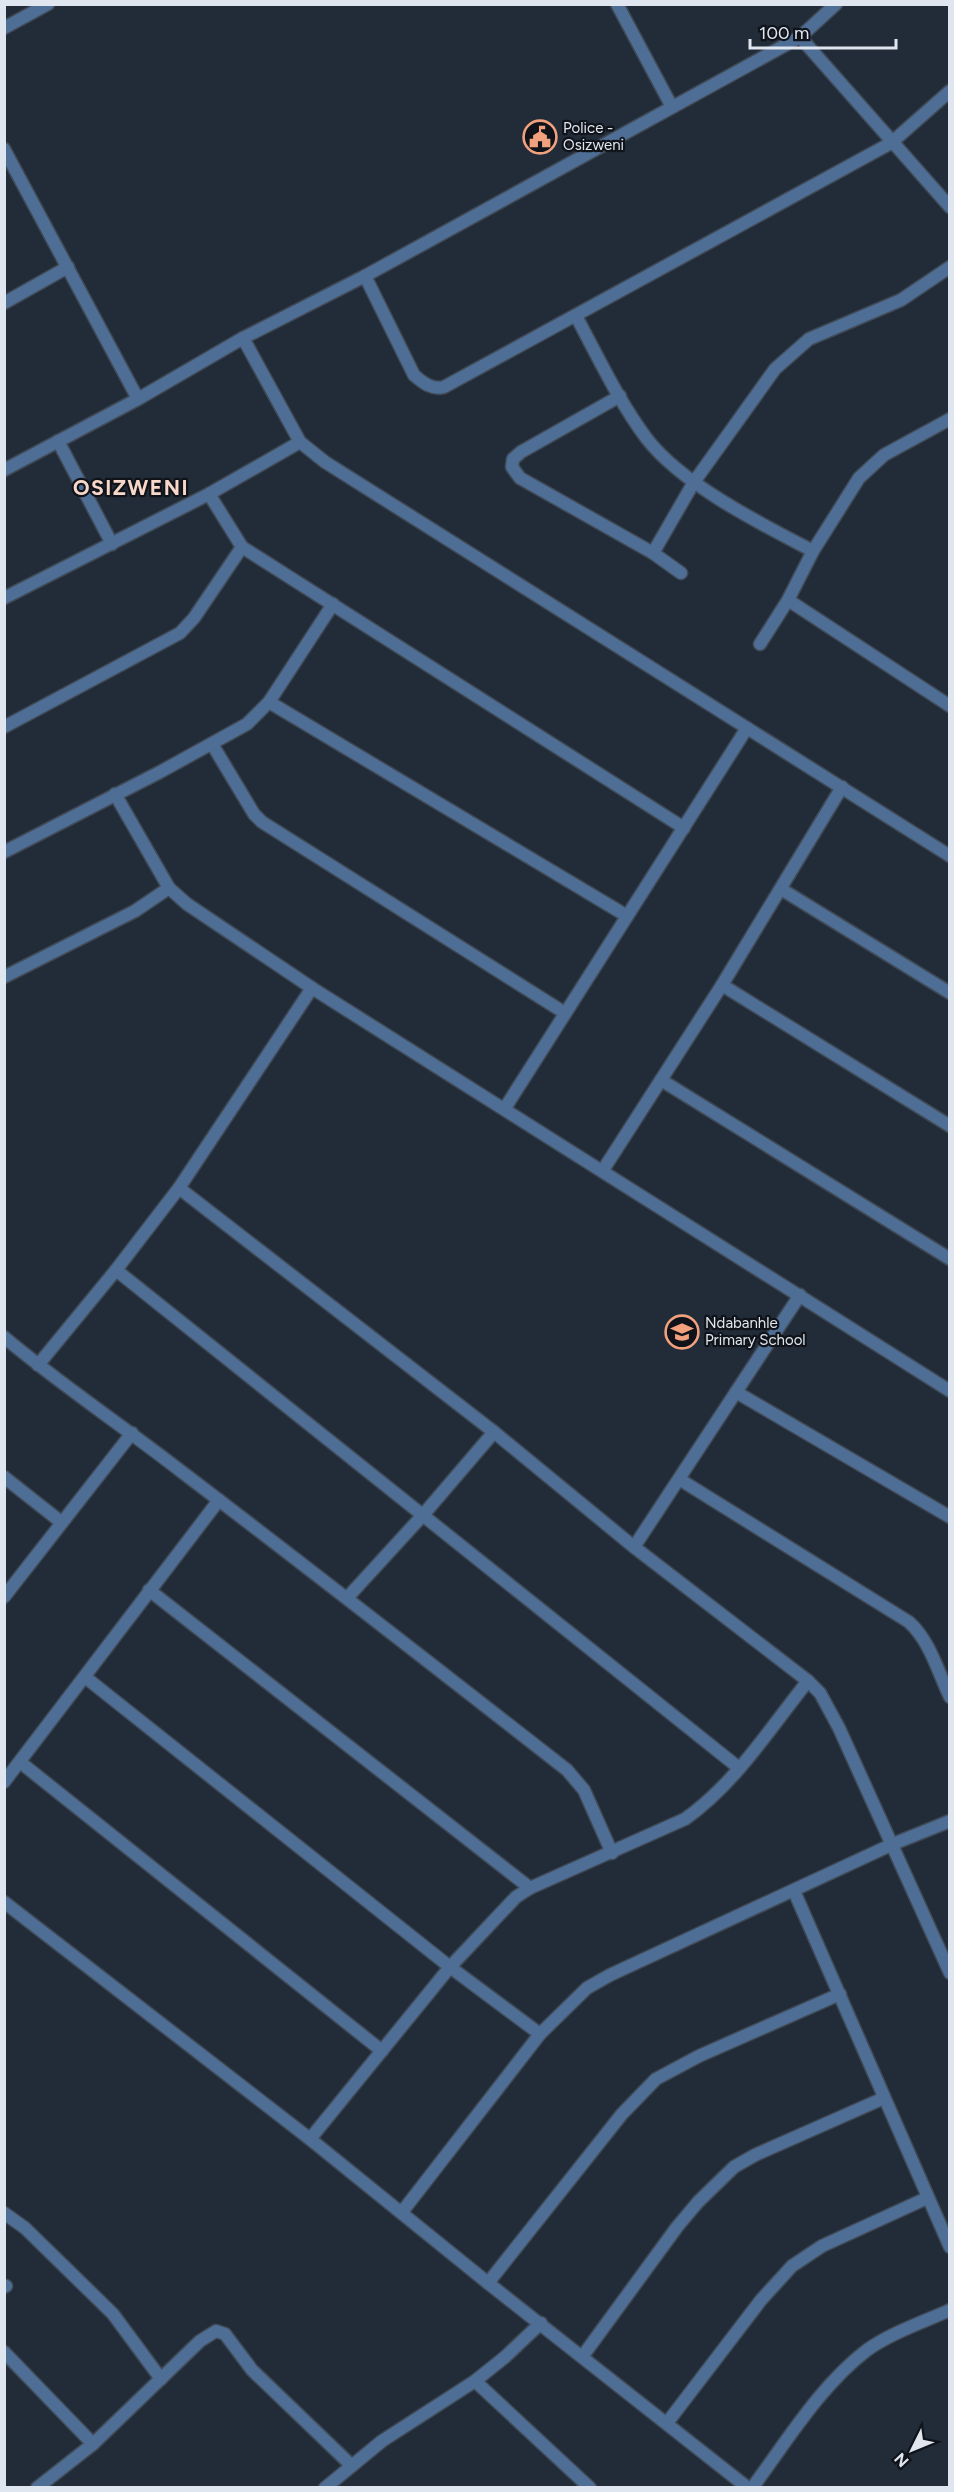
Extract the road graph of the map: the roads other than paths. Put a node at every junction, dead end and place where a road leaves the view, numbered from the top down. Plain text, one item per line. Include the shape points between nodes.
1 (48, 4) edge
2 (617, 4) edge
3 (836, 4) edge
4 (4, 28) edge
5 (800, 37) junction
6 (950, 91) edge
7 (672, 107) junction
8 (891, 143) junction
9 (5, 153) edge
10 (950, 207) edge
11 (68, 267) junction
12 (950, 267) edge
13 (365, 276) junction
14 (4, 303) edge
15 (576, 316) junction
16 (243, 338) junction
17 (620, 396) junction
18 (138, 399) junction
19 (950, 419) edge
20 (58, 441) junction
21 (300, 441) junction
22 (4, 470) edge
23 (694, 482) junction
24 (209, 494) junction
25 (112, 544) junction
26 (242, 547) junction
27 (813, 551) junction
28 (653, 553) junction
29 (681, 573) dead end
30 (4, 598) edge
31 (788, 600) junction
32 (333, 604) junction
33 (760, 644) dead end
34 (269, 702) junction
35 (950, 706) edge
36 (4, 727) edge
37 (747, 728) junction
38 (212, 744) junction
39 (842, 788) junction
40 (115, 794) junction
41 (684, 828) junction
42 (4, 852) edge
43 (950, 856) edge
44 (169, 888) junction
45 (781, 889) junction
46 (627, 916) junction
47 (4, 977) edge
48 (723, 985) junction
49 (312, 988) junction
50 (950, 993) edge
51 (565, 1013) junction
52 (661, 1080) junction
53 (505, 1108) junction
54 (950, 1126) edge
55 (603, 1170) junction
56 (179, 1188) junction
57 (950, 1259) edge
58 (116, 1270) junction
59 (800, 1294) junction
60 (4, 1337) edge
61 (38, 1365) junction
62 (950, 1391) edge
63 (736, 1392) junction
64 (494, 1432) junction
65 (132, 1433) junction
66 (4, 1477) edge
67 (679, 1479) junction
68 (219, 1500) junction
69 (423, 1515) junction
70 (950, 1517) edge
71 (61, 1522) junction
72 (634, 1547) junction
73 (149, 1590) junction
74 (4, 1597) edge
75 (347, 1598) junction
76 (85, 1677) junction
77 (808, 1681) junction
78 (950, 1697) edge
79 (20, 1762) junction
80 (739, 1768) junction
81 (4, 1782) edge
82 (950, 1821) edge
83 (893, 1844) junction
84 (612, 1852) junction
85 (530, 1888) junction
86 (794, 1891) junction
87 (4, 1902) edge
88 (450, 1967) junction
89 (950, 1973) edge
90 (840, 1994) junction
91 (540, 2034) junction
92 (382, 2052) junction
93 (884, 2098) junction
94 (310, 2139) junction
95 (927, 2198) junction
96 (402, 2212) junction
97 (4, 2213) edge
98 (950, 2247) edge
99 (488, 2283) junction
100 (950, 2310) edge
101 (541, 2324) junction
102 (4, 2352) edge
103 (582, 2357) junction
104 (161, 2379) junction
105 (475, 2381) junction
106 (667, 2423) junction
107 (93, 2445) junction
108 (351, 2465) junction
109 (37, 2487) edge
110 (325, 2487) edge
111 (590, 2487) edge
112 (750, 2487) edge

1 - 4 street
2 - 7 street
3 - 5 street
5 - 7 street
5 - 8 street
6 - 8 street
7 - 13 street
8 - 10 street
8 - 15 street
9 - 11 street
11 - 14 street
11 - 18 street
12 - 23 street via 901,300 809,339 785,358
13 - 15 street via 408,366 421,382 437,388
13 - 16 street
15 - 17 street
16 - 18 street
16 - 21 street
17 - 23 street via 646,438
17 - 28 street via 520,452 512,467 520,478
18 - 20 street
19 - 27 street via 899,445 872,465 852,488
20 - 22 street
20 - 25 street
21 - 24 street
21 - 37 street via 325,462
23 - 27 street via 758,523
23 - 28 street
24 - 25 street
24 - 26 street
25 - 30 street
26 - 32 street
26 - 36 street via 180,633
27 - 31 street
28 - 29 street
31 - 33 street
31 - 35 street
32 - 34 street
32 - 41 street
34 - 38 street via 248,724
34 - 46 street
37 - 39 street
37 - 41 street
38 - 40 street
38 - 51 street via 262,822
39 - 43 street
39 - 45 street
40 - 42 street
40 - 44 street
41 - 46 street
44 - 47 street via 135,911
44 - 49 street
45 - 48 street
45 - 50 street
46 - 51 street
48 - 52 street
48 - 54 street
49 - 53 street
49 - 56 street
51 - 53 street
52 - 55 street
52 - 57 street
53 - 55 street
55 - 59 street
56 - 58 street
56 - 64 street
58 - 61 street
58 - 69 street
59 - 62 street
59 - 63 street
60 - 61 street
61 - 65 street
63 - 67 street
63 - 70 street
64 - 69 street
64 - 72 street
65 - 68 street
65 - 71 street
66 - 71 street
67 - 72 street
67 - 78 street via 918,1630
68 - 73 street
68 - 75 street
69 - 75 street
69 - 80 street
71 - 74 street
72 - 77 street
73 - 76 street
73 - 85 street
75 - 84 street via 576,1778
76 - 79 street
76 - 88 street
77 - 80 street
77 - 83 street via 839,1728
79 - 81 street
79 - 92 street
80 - 84 street via 705,1805 685,1819
82 - 83 street
83 - 86 street
83 - 89 street
84 - 85 street
85 - 88 street via 503,1908
86 - 90 street
86 - 91 street via 610,1975 587,1988
87 - 94 street
88 - 91 street
88 - 92 street
90 - 93 street
90 - 99 street via 656,2079 622,2114
91 - 96 street
92 - 94 street
93 - 95 street
93 - 103 street via 734,2167 677,2227
94 - 96 street
95 - 98 street
95 - 106 street via 822,2246 792,2266 761,2300
96 - 99 street
97 - 104 street via 25,2228 113,2314
99 - 101 street
100 - 112 street via 870,2348 853,2361
101 - 103 street
101 - 105 street
102 - 107 street
103 - 106 street
104 - 107 street
104 - 108 street via 209,2334 225,2334 259,2377
105 - 108 street via 382,2440
105 - 111 street
106 - 112 street
107 - 109 street
108 - 110 street

